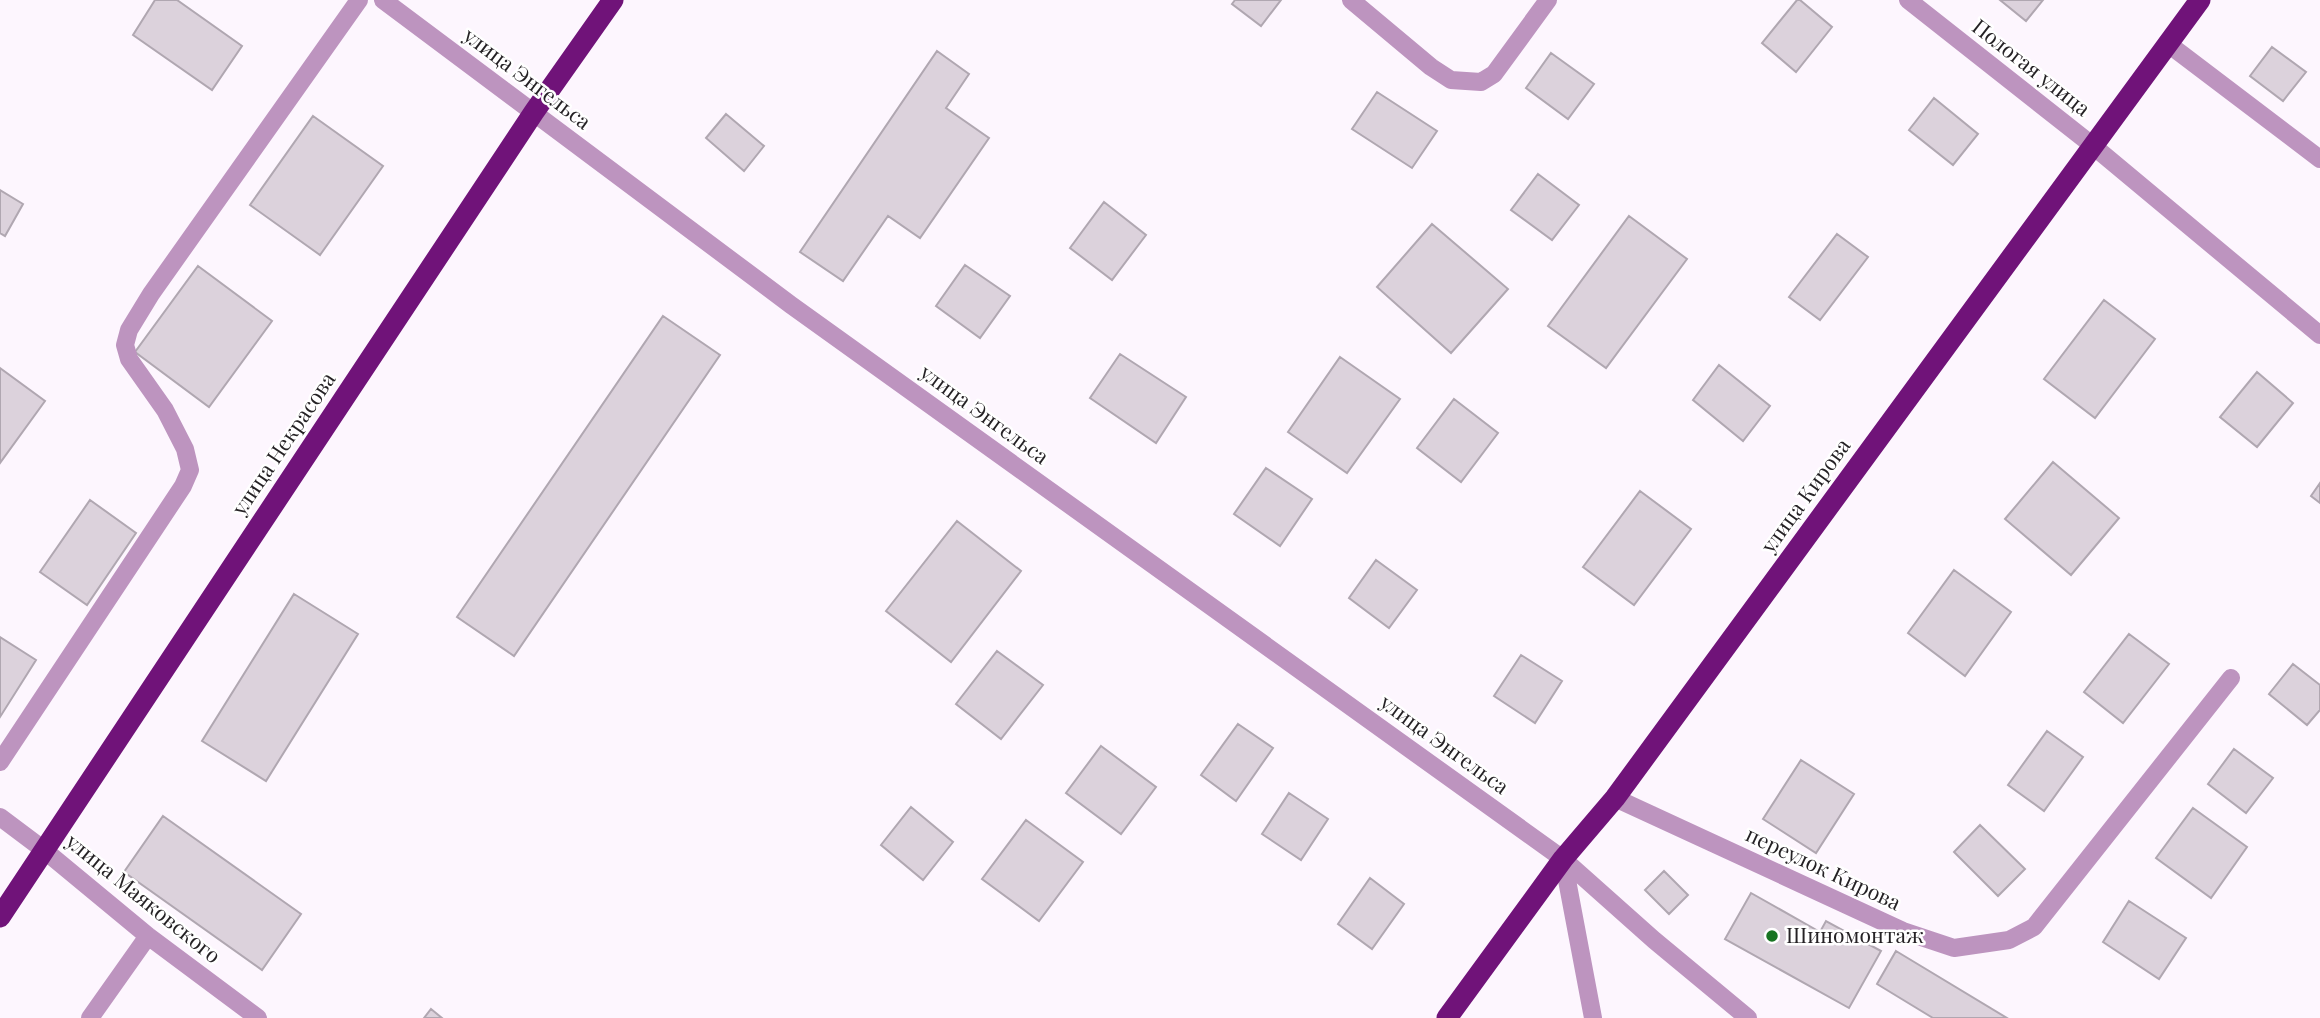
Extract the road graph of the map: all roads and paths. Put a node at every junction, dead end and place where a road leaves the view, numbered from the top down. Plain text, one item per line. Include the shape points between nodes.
1 (359, 0) edge
2 (383, 0) edge
3 (612, 0) edge
4 (1351, 0) edge
5 (1548, 0) edge
6 (1908, 0) edge
7 (2200, 0) edge
8 (2167, 43) junction
9 (534, 112) junction
10 (2092, 145) junction
11 (2320, 159) edge
12 (2320, 335) edge
13 (2231, 678) dead end
14 (0, 762) edge
15 (1615, 798) junction
16 (0, 817) edge
17 (44, 849) junction
18 (1563, 859) junction
19 (0, 917) edge
20 (148, 936) junction
21 (90, 1018) edge
22 (258, 1018) edge
23 (1447, 1018) edge
24 (1593, 1018) edge
25 (1747, 1018) edge

1 - 14 street via 129,330 125,345 129,359 165,410 190,470
2 - 9 street, улица Энгельса
3 - 9 highway, улица Некрасова
4 - 5 street via 1451,80 1481,82 1493,74
6 - 10 street, Пологая улица
7 - 8 highway, улица Кирова
8 - 10 highway, улица Кирова
8 - 11 street
9 - 17 highway, улица Некрасова
9 - 18 street, улица Энгельса via 791,304
10 - 12 street, Пологая улица
10 - 15 highway, улица Кирова
13 - 15 street, переулок Кирова via 2034,928 2009,940 1954,948 1903,931
15 - 18 highway, улица Кирова
16 - 17 street, улица Маяковского
17 - 19 highway, улица Некрасова
17 - 20 street, улица Маяковского
18 - 23 highway, улица Кирова
18 - 24 street
18 - 25 street, улица Энгельса
20 - 21 street
20 - 22 street, улица Маяковского

